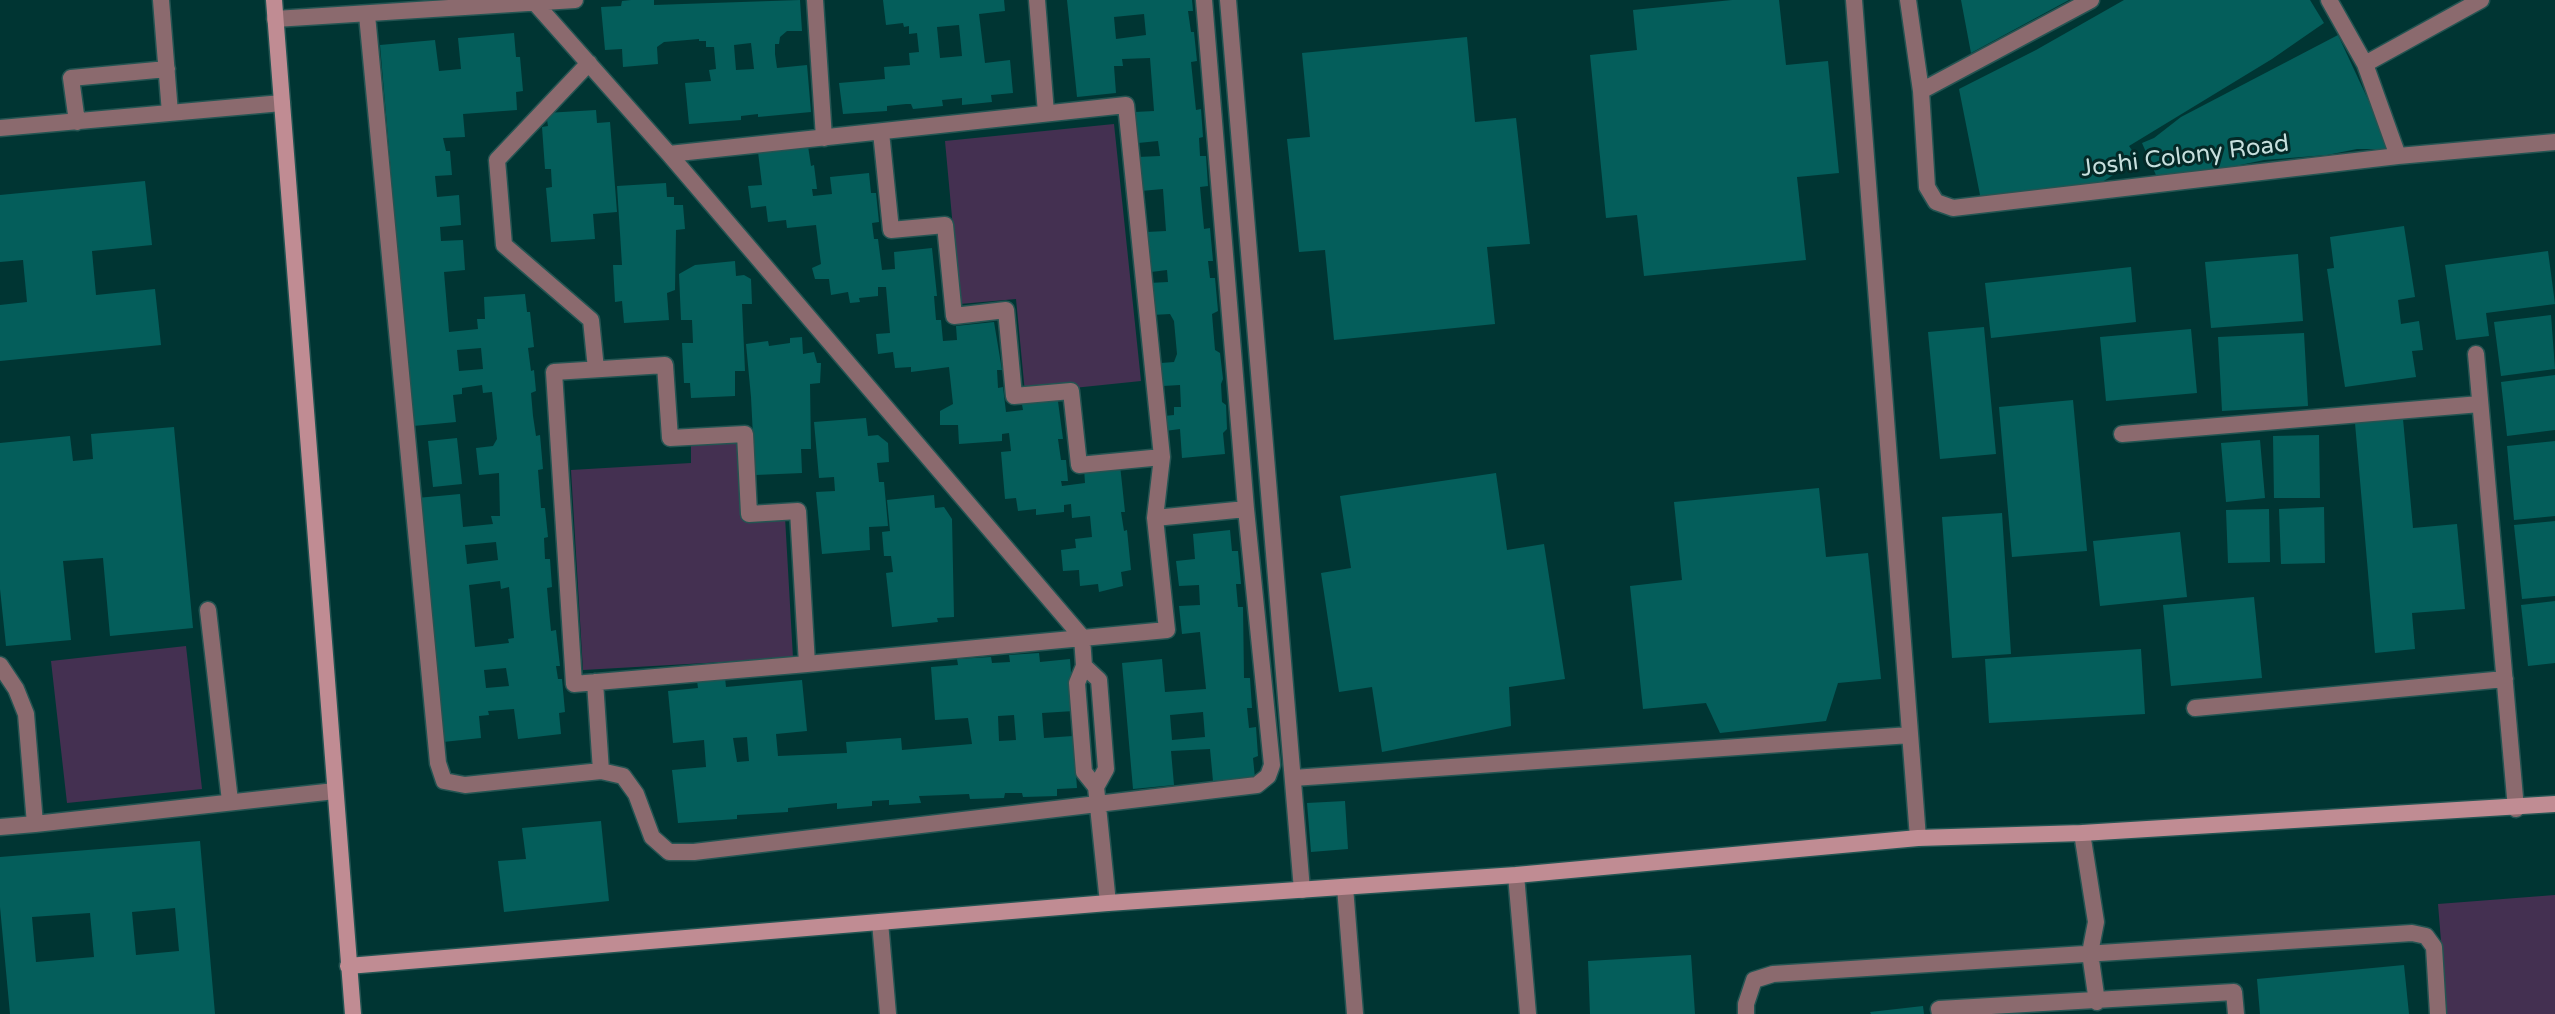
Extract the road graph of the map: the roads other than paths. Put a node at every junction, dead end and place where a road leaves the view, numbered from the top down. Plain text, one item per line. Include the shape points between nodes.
1 (161, 0) edge
2 (274, 0) edge
3 (575, 0) edge
4 (815, 0) edge
5 (1037, 0) edge
6 (1204, 0) edge
7 (1228, 0) edge
8 (1854, 0) edge
9 (1908, 0) edge
10 (2091, 0) edge
11 (2329, 0) edge
12 (2481, 0) edge
13 (535, 3) junction
14 (367, 15) junction
15 (275, 19) junction
16 (589, 63) junction
17 (2365, 64) junction
18 (167, 69) junction
19 (1921, 91) junction
20 (282, 103) junction
21 (170, 113) junction
22 (1046, 113) junction
23 (77, 122) junction
24 (0, 128) edge
25 (881, 132) junction
26 (824, 138) junction
27 (2555, 142) edge
28 (669, 154) junction
29 (2398, 156) junction
30 (2476, 354) dead end
31 (596, 369) junction
32 (2480, 404) junction
33 (2122, 434) dead end
34 (1162, 457) junction
35 (1246, 509) junction
36 (1155, 518) junction
37 (208, 610) dead end
38 (1082, 637) junction
39 (807, 664) junction
40 (0, 665) edge
41 (2505, 679) junction
42 (595, 682) junction
43 (2195, 708) dead end
44 (1910, 735) junction
45 (601, 771) junction
46 (1293, 778) junction
47 (335, 791) junction
48 (230, 801) junction
49 (2555, 804) edge
50 (1098, 805) junction
51 (2516, 809) junction
52 (35, 824) junction
53 (0, 827) edge
54 (2082, 833) junction
55 (1918, 838) junction
56 (1516, 875) junction
57 (1345, 887) junction
58 (1302, 890) junction
59 (1108, 903) junction
60 (880, 922) junction
61 (2090, 953) junction
62 (348, 966) junction
63 (2097, 1002) junction
64 (353, 1014) edge
65 (888, 1014) edge
66 (1355, 1014) edge
67 (1528, 1014) edge
68 (1746, 1014) edge
69 (1940, 1014) edge
70 (2236, 1014) edge
71 (2438, 1014) edge

1 - 18 street
2 - 15 street
3 - 13 street
4 - 26 street
5 - 22 street
6 - 35 street
7 - 46 street
8 - 44 street
9 - 19 street, Joshi Colony Road
10 - 19 street
11 - 17 street
12 - 17 street
13 - 14 street
13 - 16 street
14 - 15 street
14 - 45 street via 438,763 444,781 465,785
15 - 20 street
16 - 28 street
16 - 31 street via 497,160 504,245 591,320
17 - 29 street
18 - 21 street
18 - 23 street via 71,78
19 - 29 street, Joshi Colony Road via 1927,187 1936,202 1953,208
20 - 21 street
20 - 47 street
21 - 23 street
22 - 25 street
22 - 34 street via 1126,105
23 - 24 street
25 - 26 street
25 - 34 street via 891,230 945,225 954,316 1006,310 1014,396 1071,391 1079,465
26 - 28 street
27 - 29 street, Joshi Colony Road
28 - 38 street
30 - 32 street
31 - 39 street via 665,365 670,438 745,434 749,514 798,511
31 - 42 street via 554,372 574,684
32 - 33 street
32 - 41 street
34 - 36 street
35 - 36 street
35 - 50 street via 1272,765 1268,776 1257,785
36 - 38 street via 1167,630
37 - 48 street
38 - 39 street
38 - 50 street via 1084,666 1099,680 1106,769 1096,787
39 - 42 street
40 - 52 street via 26,714
41 - 43 street
41 - 51 street
42 - 45 street
44 - 46 street
44 - 55 street
45 - 50 street via 623,776 636,794 652,837 669,852
46 - 58 street
47 - 48 street
47 - 62 street
48 - 52 street
49 - 51 street
50 - 59 street
51 - 54 street
52 - 53 street
54 - 55 street
54 - 61 street via 2096,922
55 - 56 street
56 - 57 street
56 - 67 street
57 - 58 street
57 - 66 street
58 - 59 street
59 - 60 street
60 - 62 street
60 - 65 street
61 - 63 street
61 - 68 street via 1773,974 1754,980
61 - 71 street via 2412,933 2426,936 2434,947
62 - 64 street
63 - 69 street via 1939,1009
63 - 70 street via 2234,992

